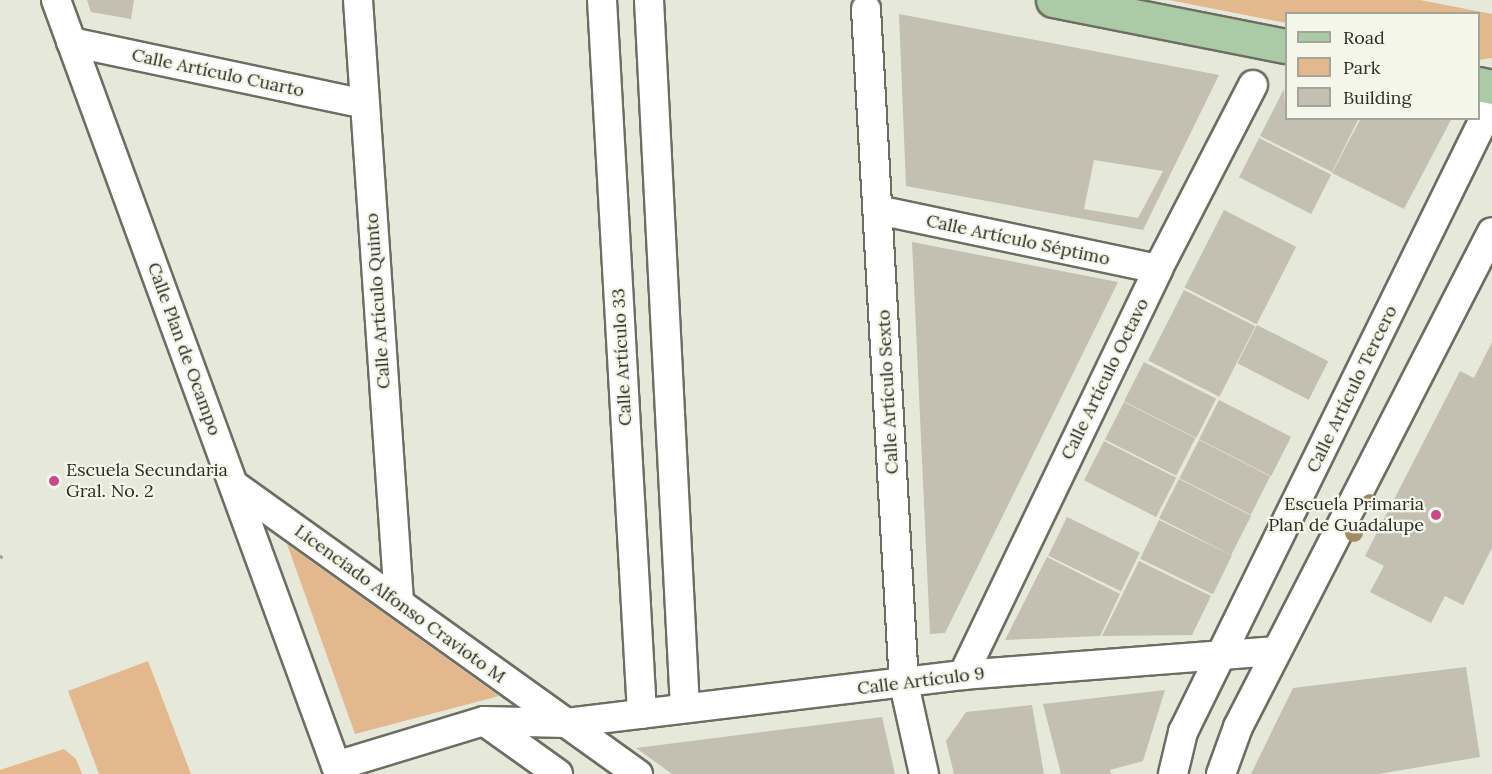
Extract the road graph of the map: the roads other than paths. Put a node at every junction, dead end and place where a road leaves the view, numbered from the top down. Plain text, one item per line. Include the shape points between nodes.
1 (56, 0) edge
2 (358, 0) edge
3 (602, 0) edge
4 (650, 0) edge
5 (1053, 0) edge
6 (866, 9) dead end
7 (71, 42) junction
8 (1285, 46) edge
9 (1253, 85) dead end
10 (1492, 103) edge
11 (365, 104) junction
12 (878, 210) junction
13 (1492, 231) edge
14 (1158, 269) junction
15 (234, 485) junction
16 (399, 602) junction
17 (1276, 651) junction
18 (1221, 657) junction
19 (963, 675) junction
20 (904, 684) junction
21 (685, 708) junction
22 (642, 714) junction
23 (484, 721) junction
24 (566, 723) junction
25 (336, 766) joint
26 (558, 774) edge
27 (638, 774) edge
28 (924, 774) edge
29 (1173, 774) edge
30 (1221, 774) edge

1 - 7 street, Calle Plan de Ocampo
2 - 11 street, Calle Artículo Quinto
3 - 22 street, Calle Artículo 33
4 - 21 street
5 - 8 main road
6 - 12 street, Calle Artículo Sexto
7 - 11 street, Calle Artículo Cuarto
7 - 15 street, Calle Plan de Ocampo
9 - 14 street, Calle Artículo Octavo
10 - 18 street, Calle Artículo Tercero
11 - 16 street, Calle Artículo Quinto
12 - 14 street, Calle Artículo Séptimo
12 - 20 street, Calle Artículo Sexto
13 - 17 street
14 - 19 street, Calle Artículo Octavo
15 - 16 street, Licenciado Alfonso Cravioto M
15 - 25 street, Calle Plan de Ocampo
16 - 24 street, Licenciado Alfonso Cravioto M
17 - 18 street, Calle Artículo 9
17 - 30 street via 1238,727
18 - 19 street, Calle Artículo 9
18 - 29 street, Calle Artículo Tercero via 1183,732
19 - 20 street, Calle Artículo 9
20 - 21 street, Calle Artículo 9
20 - 28 street, Calle Artículo Sexto
21 - 22 street, Calle Artículo 9
22 - 24 street, Calle Artículo 9
23 - 24 street, Calle Artículo 9
23 - 25 street, Calle Artículo 9
23 - 26 street
24 - 27 street, Licenciado Alfonso Cravioto M

